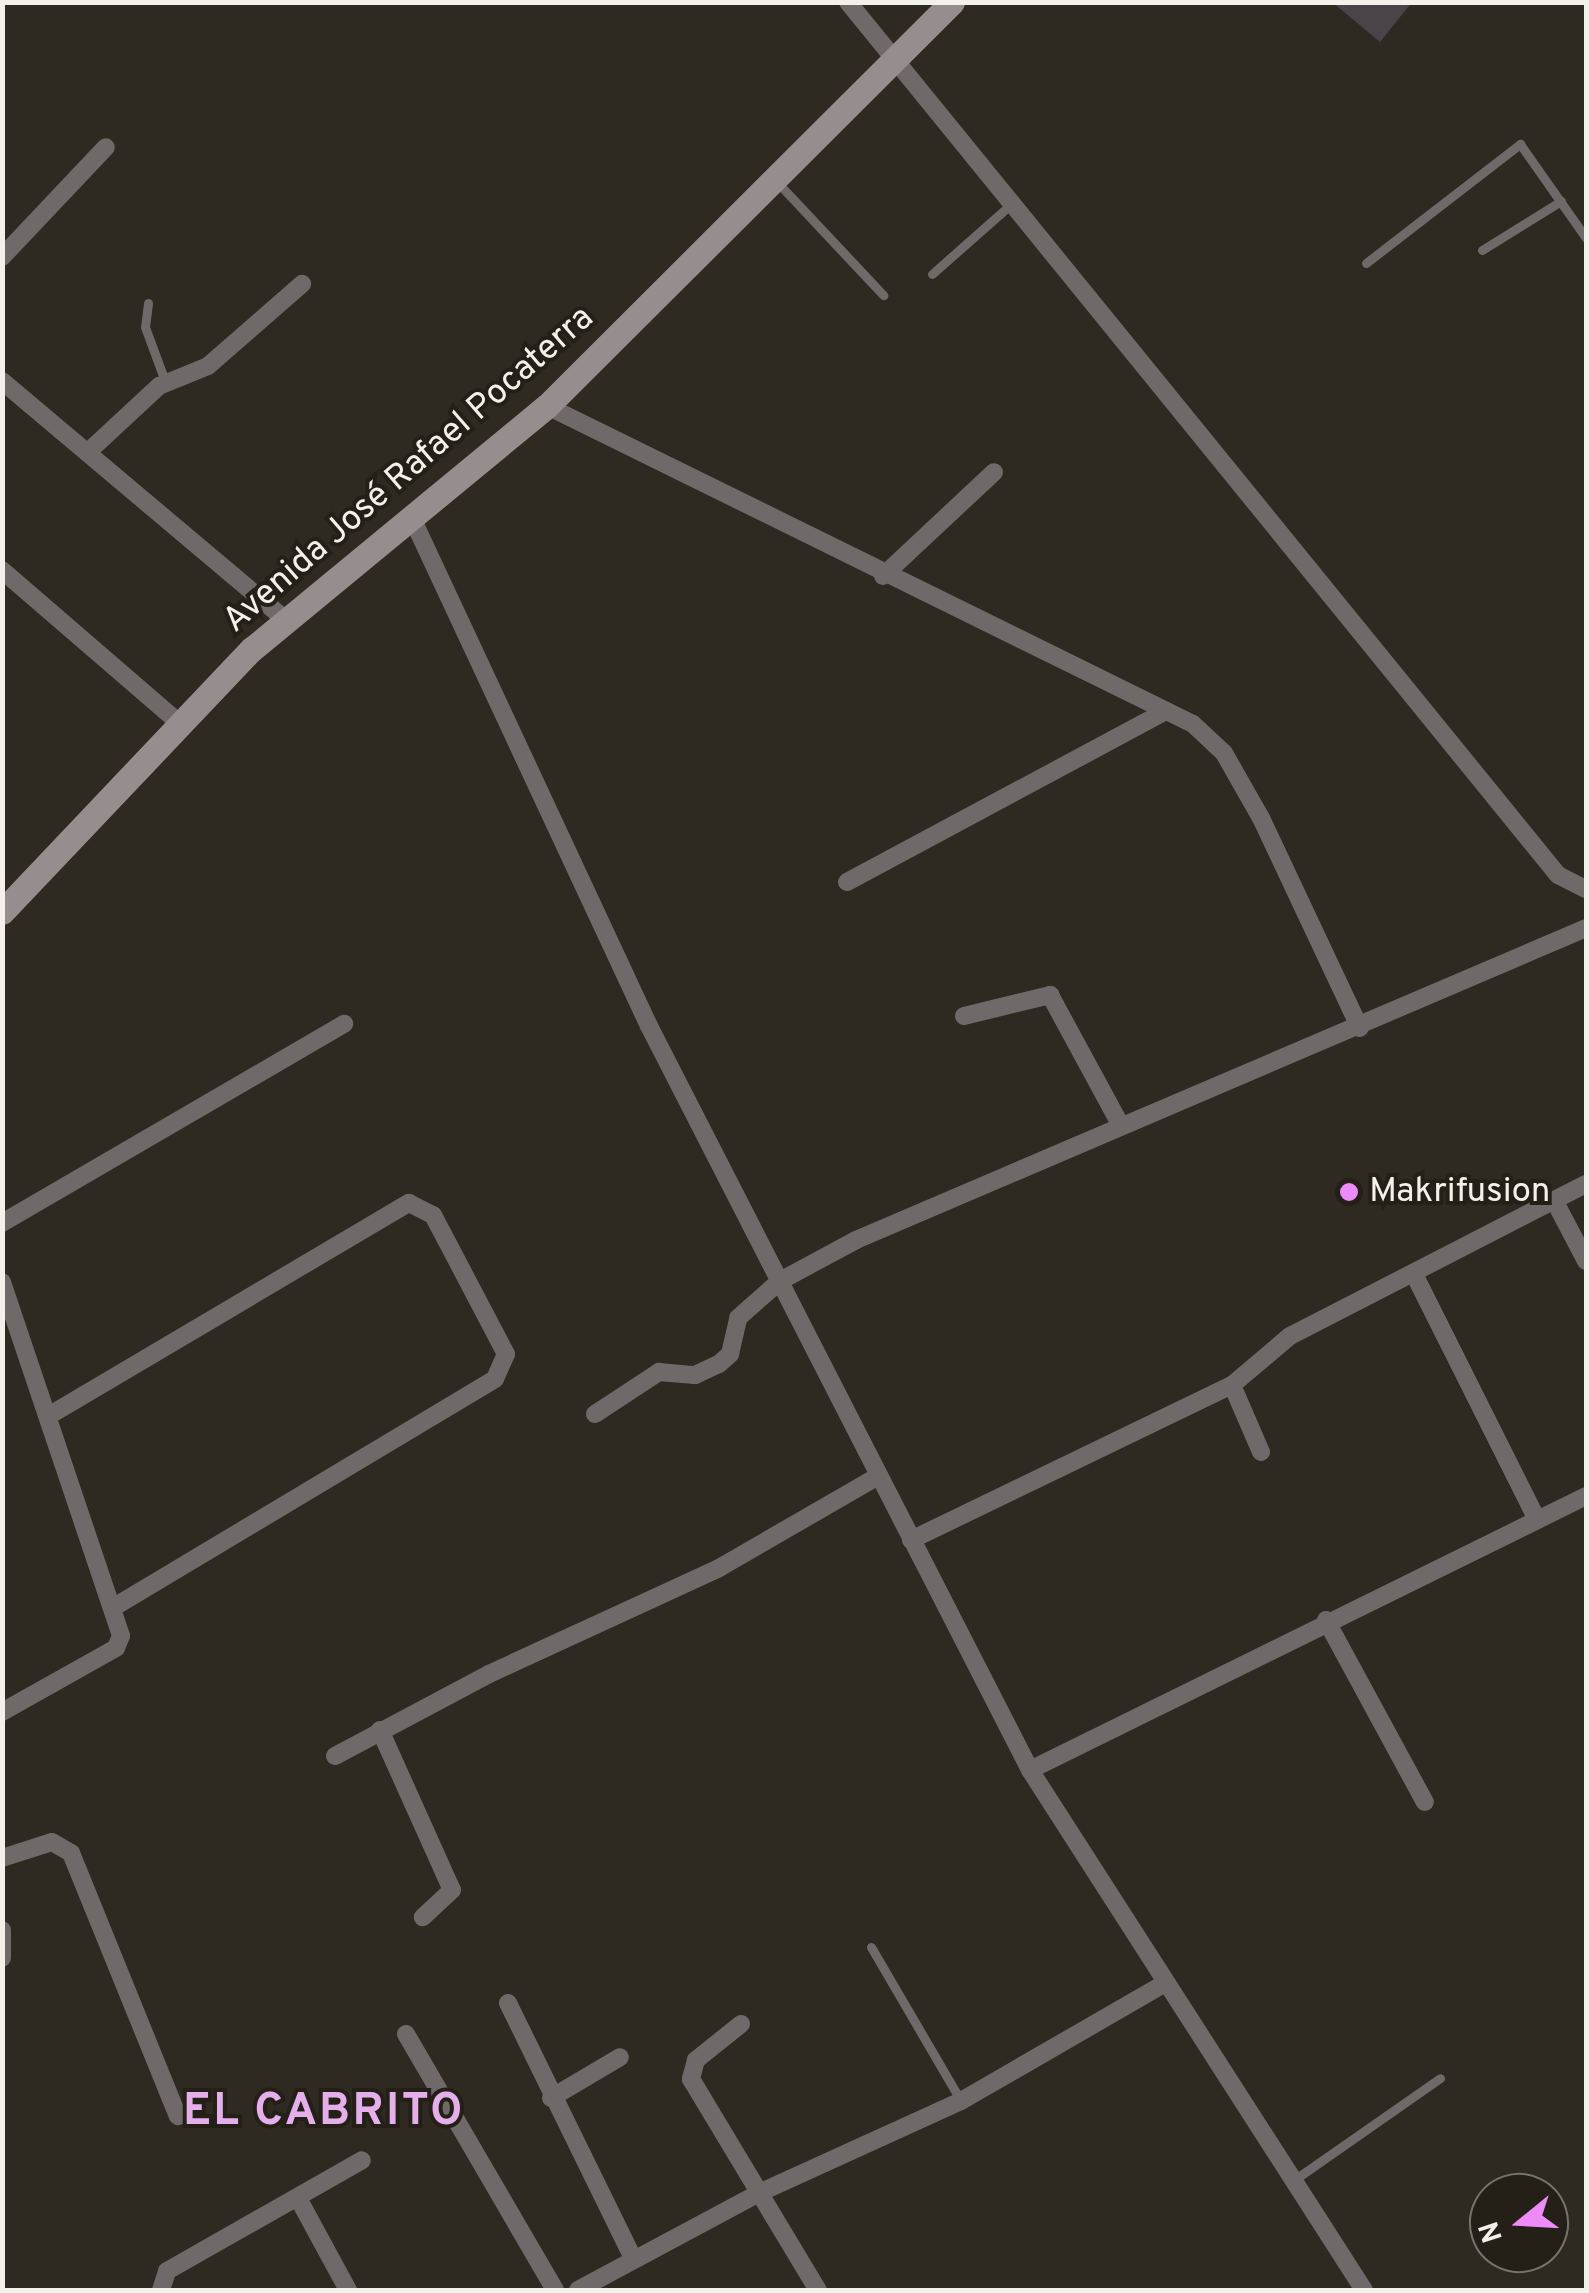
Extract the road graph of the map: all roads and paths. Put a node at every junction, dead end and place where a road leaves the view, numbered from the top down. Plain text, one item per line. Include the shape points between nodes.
1 (848, 2) edge
2 (952, 2) edge
3 (897, 62) junction
4 (106, 147) dead end
5 (778, 183) junction
6 (1562, 201) junction
7 (1012, 204) junction
8 (1586, 238) edge
9 (1482, 250) dead end
10 (2, 257) edge
11 (1366, 263) dead end
12 (932, 274) dead end
13 (302, 284) dead end
14 (883, 295) dead end
15 (148, 303) dead end
16 (2, 381) edge
17 (165, 382) junction
18 (547, 406) junction
19 (88, 452) junction
20 (994, 472) dead end
21 (412, 518) junction
22 (2, 570) edge
23 (883, 576) junction
24 (287, 621) junction
25 (1166, 712) junction
26 (178, 722) junction
27 (847, 882) dead end
28 (1586, 890) edge
29 (2, 912) edge
30 (1586, 928) edge
31 (964, 1016) dead end
32 (344, 1024) dead end
33 (1360, 1028) junction
34 (1121, 1126) junction
35 (1586, 1184) edge
36 (1554, 1200) junction
37 (2, 1223) edge
38 (1586, 1261) edge
39 (1414, 1274) junction
40 (780, 1281) junction
41 (2, 1282) edge
42 (1232, 1384) junction
43 (595, 1414) dead end
44 (50, 1415) junction
45 (1262, 1452) dead end
46 (875, 1478) junction
47 (1586, 1496) edge
48 (1538, 1520) junction
49 (911, 1540) junction
50 (116, 1606) junction
51 (1326, 1620) junction
52 (2, 1712) edge
53 (380, 1730) junction
54 (336, 1756) dead end
55 (1030, 1770) junction
56 (1425, 1802) dead end
57 (2, 1858) edge
58 (422, 1917) dead end
59 (2, 1930) edge
60 (871, 1947) dead end
61 (2, 1958) edge
62 (1164, 1984) junction
63 (508, 2003) dead end
64 (742, 2024) dead end
65 (406, 2034) dead end
66 (620, 2057) dead end
67 (1440, 2078) dead end
68 (551, 2098) junction
69 (961, 2101) junction
70 (178, 2116) dead end
71 (362, 2160) dead end
72 (1292, 2182) junction
73 (757, 2194) junction
74 (298, 2198) junction
75 (633, 2258) junction
76 (610, 2283) edge
77 (162, 2290) edge
78 (348, 2290) edge
79 (555, 2290) edge
80 (578, 2290) edge
81 (818, 2290) edge
82 (1364, 2290) edge

1 - 3 street
2 - 3 street, Avenida José Rafael Pocaterra
3 - 5 street, Avenida José Rafael Pocaterra
3 - 7 street
4 - 10 street
5 - 14 lane
5 - 18 street, Avenida José Rafael Pocaterra
6 - 8 lane
6 - 9 lane
6 - 11 lane via 1520,144
7 - 12 lane
7 - 28 street via 1558,875
13 - 17 street via 208,366
15 - 17 lane via 145,327
16 - 19 street
17 - 19 street
18 - 21 street, Avenida José Rafael Pocaterra
18 - 23 street
19 - 24 street
20 - 23 street
21 - 24 street, Avenida José Rafael Pocaterra
21 - 40 street via 649,1026
22 - 26 street
23 - 25 street
24 - 26 street, Avenida José Rafael Pocaterra
25 - 27 street
25 - 33 street via 1224,753
26 - 29 street, Avenida José Rafael Pocaterra
30 - 33 street
31 - 34 street via 1050,995
32 - 37 street
33 - 34 street
34 - 40 street
35 - 36 street
36 - 38 street
36 - 39 street
39 - 42 street via 1290,1336
39 - 48 street
40 - 43 street via 738,1318 730,1354 719,1364 695,1375 659,1372
40 - 46 street
41 - 44 street
42 - 45 street
42 - 49 street
44 - 50 street
44 - 50 street via 409,1203 433,1215 506,1354 495,1379
46 - 49 street
46 - 53 street via 720,1568
47 - 48 street
48 - 51 street
49 - 55 street
50 - 52 street via 116,1648
51 - 55 street
51 - 56 street
53 - 54 street
53 - 58 street via 452,1890
55 - 62 street
57 - 70 street via 52,1842 71,1853
59 - 61 street
60 - 69 lane
62 - 69 street
62 - 72 street
63 - 68 street
64 - 73 street via 696,2060 691,2079
65 - 79 street
66 - 68 street
67 - 72 lane
68 - 75 street
69 - 73 street
71 - 74 street
72 - 82 street
73 - 75 street
73 - 81 street
74 - 77 street via 167,2271
74 - 78 street
75 - 76 street
76 - 80 street

